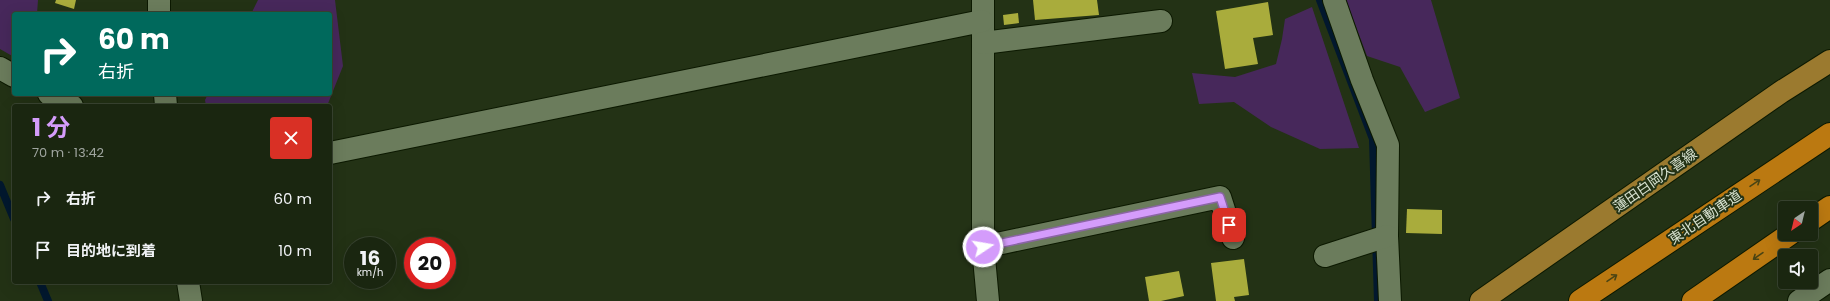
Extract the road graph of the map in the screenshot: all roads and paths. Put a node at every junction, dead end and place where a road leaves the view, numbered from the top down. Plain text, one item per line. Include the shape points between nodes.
1 (159, 0) edge
2 (1334, 0) edge
3 (983, 10) edge
4 (159, 12) edge
5 (1161, 21) dead end
6 (982, 43) junction
7 (1830, 61) edge
8 (0, 68) edge
9 (12, 75) edge
10 (53, 96) edge
11 (68, 104) edge
12 (1830, 134) edge
13 (332, 153) edge
14 (1830, 207) edge
15 (1818, 215) edge
16 (1387, 236) junction
17 (1234, 238) dead end
18 (1780, 241) edge
19 (983, 247) junction
20 (1325, 256) dead end
21 (1830, 280) edge
22 (188, 284) edge
23 (191, 301) edge
24 (988, 301) edge
25 (1390, 301) edge
26 (1481, 301) edge
27 (1580, 301) edge
28 (1693, 301) edge
29 (1799, 301) edge

1 - 4 street
2 - 16 street via 1388,144
3 - 6 street
3 - 13 street
5 - 6 street
6 - 19 street
7 - 26 main road, 蓮田白岡久喜線 via 1781,92
8 - 9 street
10 - 11 street
27 -> 12 highway, 東北自動車道
14 - 15 highway
16 - 20 street
16 - 25 street
17 - 19 street via 1220,197
18 -> 28 highway
19 - 24 street
21 - 29 street
22 - 23 street

